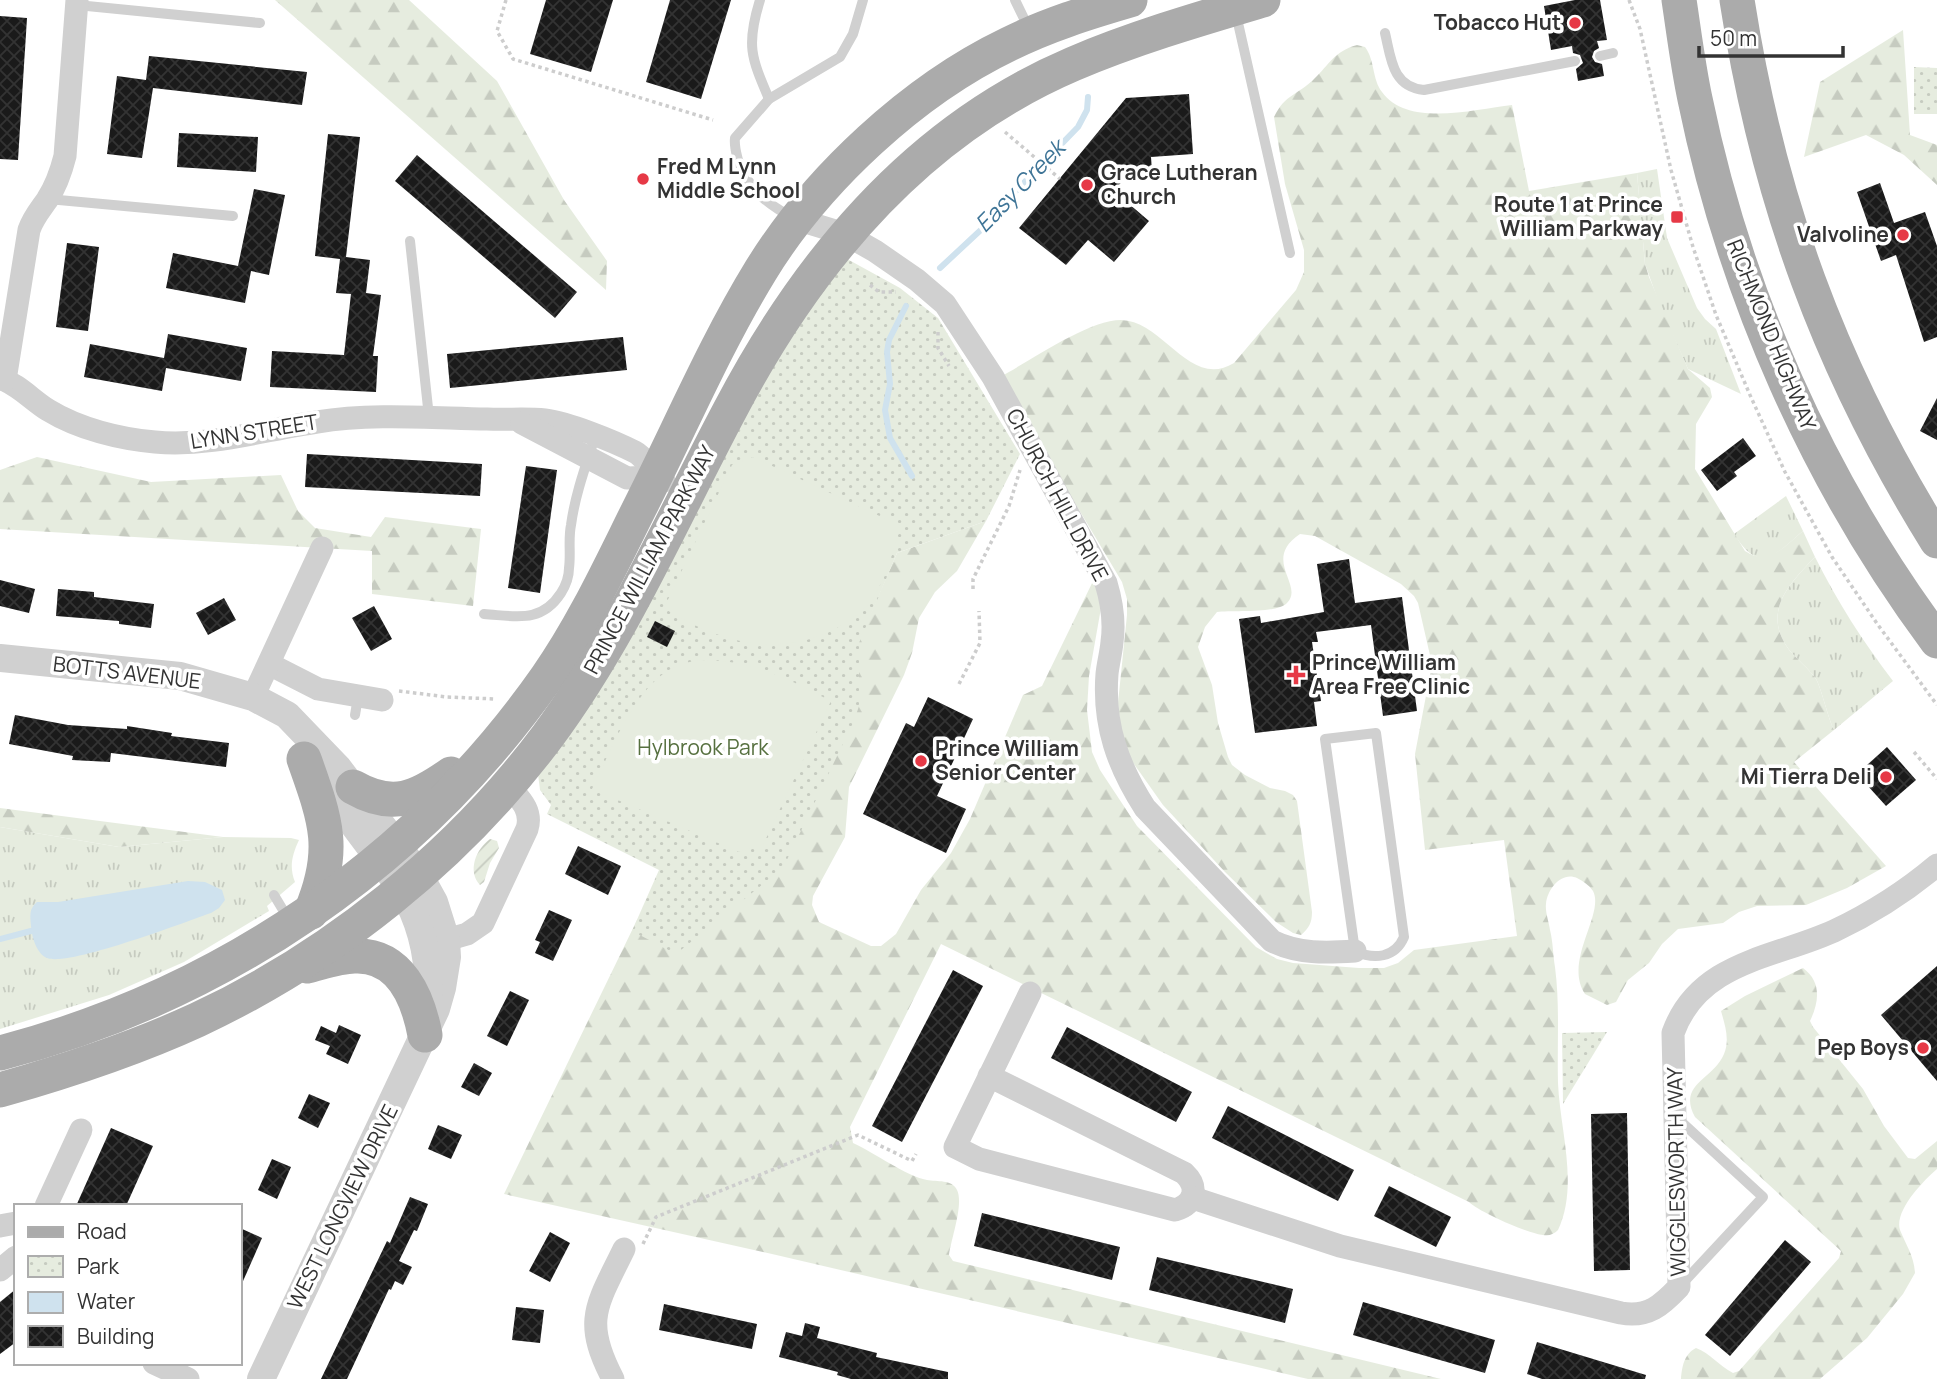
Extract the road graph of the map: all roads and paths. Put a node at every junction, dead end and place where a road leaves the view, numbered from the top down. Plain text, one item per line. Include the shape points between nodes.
1 (506, 0) edge
2 (760, 0) edge
3 (863, 0) edge
4 (1015, 0) edge
5 (1130, 0) edge
6 (1629, 0) edge
7 (1655, 0) edge
8 (1679, 0) edge
9 (1737, 0) edge
10 (77, 2) edge
11 (1249, 4) edge
12 (260, 23) dead end
13 (1031, 33) junction
14 (1385, 33) dead end
15 (1686, 48) junction
16 (1613, 53) dead end
17 (1600, 56) dead end
18 (1575, 61) dead end
19 (1051, 74) junction
20 (769, 99) junction
21 (713, 120) dead end
22 (999, 125) dead end
23 (1060, 179) dead end
24 (48, 199) junction
25 (233, 216) dead end
26 (796, 219) junction
27 (845, 234) junction
28 (410, 241) dead end
29 (1290, 253) dead end
30 (870, 285) dead end
31 (901, 293) dead end
32 (937, 328) dead end
33 (948, 366) dead end
34 (3, 379) edge
35 (429, 418) junction
36 (592, 447) junction
37 (1021, 464) dead end
38 (656, 477) junction
39 (688, 495) junction
40 (1937, 541) edge
41 (323, 548) dead end
42 (973, 589) dead end
43 (979, 611) dead end
44 (484, 614) dead end
45 (1937, 640) edge
46 (0, 658) edge
47 (269, 664) junction
48 (959, 684) dead end
49 (389, 695) joint
50 (253, 697) junction
51 (1937, 705) edge
52 (493, 724) junction
53 (1914, 752) dead end
54 (304, 760) junction
55 (1937, 779) edge
56 (508, 785) junction
57 (353, 787) junction
58 (388, 851) junction
59 (1937, 864) edge
60 (410, 881) junction
61 (274, 895) dead end
62 (301, 919) junction
63 (446, 940) junction
64 (1355, 951) junction
65 (290, 970) junction
66 (1030, 993) dead end
67 (425, 1035) junction
68 (0, 1053) edge
69 (989, 1076) junction
70 (0, 1090) edge
71 (1675, 1116) junction
72 (82, 1130) dead end
73 (916, 1154) dead end
74 (1193, 1198) junction
75 (47, 1204) edge
76 (632, 1251) joint
77 (14, 1259) edge
78 (0, 1270) edge
79 (1679, 1287) junction
80 (158, 1365) edge
81 (188, 1379) edge
82 (261, 1379) edge
83 (613, 1379) edge

1 - 21 path via 497,32 513,59
2 - 20 lane via 751,46
3 - 20 lane via 840,57
4 - 13 lane
5 - 13 main road, PRINCE WILLIAM PARKWAY
6 - 51 path via 1693,247 1750,395 1832,557
7 - 15 main road
8 - 15 main road, RICHMOND HIGHWAY
9 - 40 main road via 1760,125 1814,300 1870,424
10 - 12 lane
10 - 24 street, LYNN STREET via 65,156
11 - 19 main road, PRINCE WILLIAM PARKWAY via 1138,39
11 - 29 lane
13 - 19 main road
13 - 26 main road, PRINCE WILLIAM PARKWAY via 951,77 902,114 840,169
14 - 18 lane via 1396,75 1416,89
15 - 45 main road, RICHMOND HIGHWAY via 1717,191 1777,361 1843,496 1898,587
16 - 17 lane
19 - 27 main road, PRINCE WILLIAM PARKWAY via 975,119 925,156
20 - 26 lane via 739,132 734,146 750,185 771,206
22 - 23 path
24 - 25 lane
24 - 34 street, LYNN STREET via 29,230
26 - 27 street, CHURCH HILL DRIVE
26 - 38 main road, PRINCE WILLIAM PARKWAY via 746,295
27 - 39 main road, PRINCE WILLIAM PARKWAY via 754,366
27 - 64 street, CHURCH HILL DRIVE via 918,280 957,320 1106,583 1114,626 1106,700 1109,729 1117,757 1145,808 1272,942 1323,954
28 - 35 lane
30 - 31 path via 879,292
32 - 33 path via 938,348
34 - 35 street, LYNN STREET via 48,410 82,425 154,442 227,439 334,419
35 - 36 street, LYNN STREET via 517,421
36 - 38 street, LYNN STREET via 627,478
36 - 44 lane via 571,520 568,579 557,599 538,615
37 - 42 path via 1009,506 973,579
38 - 39 street, LYNN STREET
38 - 52 main road, PRINCE WILLIAM PARKWAY via 575,634 542,684
39 - 56 main road, PRINCE WILLIAM PARKWAY via 583,684
41 - 47 street
43 - 48 path via 980,643
46 - 50 street, BOTTS AVENUE via 180,676
47 - 49 street via 356,706
47 - 50 street
49 - 52 path via 498,698
50 - 54 street
50 - 57 street, BOTTS AVENUE via 287,715
52 - 57 main road via 426,792 415,797 380,797
52 - 58 main road, PRINCE WILLIAM PARKWAY via 468,774
53 - 55 path
54 - 58 street
54 - 62 main road via 321,806 327,841 324,875
56 - 60 main road, PRINCE WILLIAM PARKWAY
56 - 63 street via 530,816 527,829 483,923
57 - 58 street, BOTTS AVENUE
58 - 60 street, WEST LONGVIEW DRIVE
58 - 62 main road, PRINCE WILLIAM PARKWAY
59 - 71 street, WIGGLESWORTH WAY via 1909,889 1871,912 1831,932 1747,961 1706,987 1687,1006 1673,1033
60 - 63 street, WEST LONGVIEW DRIVE via 434,902
60 - 65 main road, PRINCE WILLIAM PARKWAY
60 - 67 street, WEST LONGVIEW DRIVE via 411,905 425,947 429,991
61 - 62 lane
62 - 68 main road, PRINCE WILLIAM PARKWAY via 236,960 154,1000
63 - 67 street, WEST LONGVIEW DRIVE via 442,989
64 - 64 lane via 1374,957 1387,955 1404,937 1376,733 1325,739
65 - 67 main road via 353,956 386,963 414,994
65 - 70 main road, PRINCE WILLIAM PARKWAY via 165,1034
66 - 69 street
67 - 82 street, WEST LONGVIEW DRIVE
69 - 74 street via 1184,1173 1191,1179
69 - 74 street via 955,1147 979,1159 1175,1210
71 - 79 street, WIGGLESWORTH WAY
71 - 79 lane via 1763,1197
72 - 75 street
73 - 76 path via 912,1161 858,1135 656,1217
74 - 79 street, WIGGLESWORTH WAY via 1340,1246 1621,1313 1651,1311
76 - 83 street via 600,1301 595,1327
77 - 78 street
80 - 81 street

